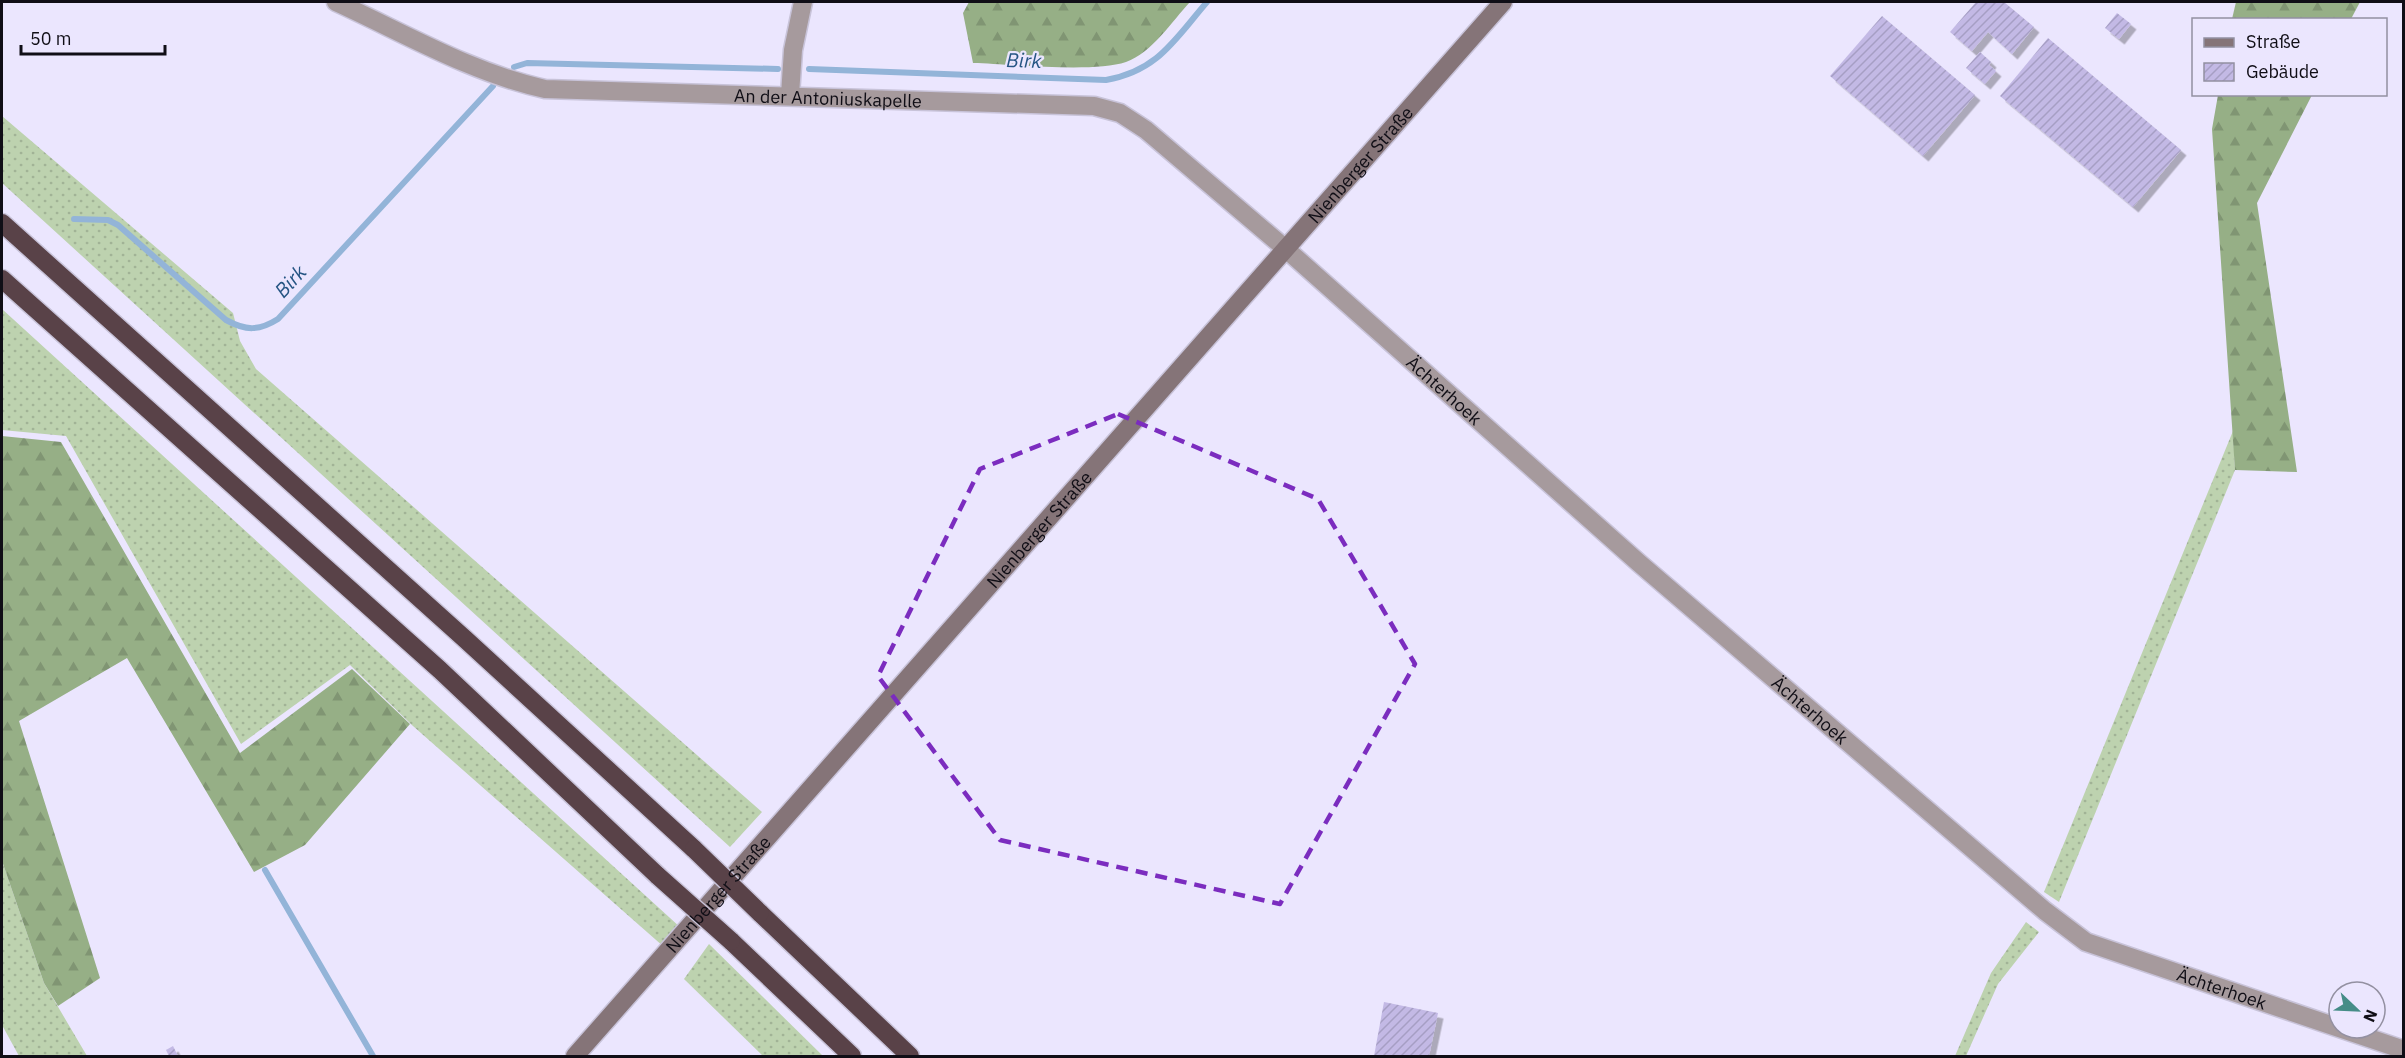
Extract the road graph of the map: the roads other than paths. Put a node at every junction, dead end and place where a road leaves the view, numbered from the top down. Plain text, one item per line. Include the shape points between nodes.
1 (336, 2) edge
2 (803, 2) edge
3 (1503, 2) edge
4 (790, 90) junction
5 (2, 224) edge
6 (1287, 250) junction
7 (2, 279) edge
8 (2403, 1050) edge
9 (575, 1056) edge
10 (852, 1056) edge
11 (910, 1056) edge

1 - 4 street, An der Antoniuskapelle via 476,67 516,83 545,89
2 - 4 street
3 - 6 street, Nienberger Straße
4 - 6 street, An der Antoniuskapelle via 1094,106 1120,113 1146,130
5 - 11 highway, bridge via 465,639 694,849
6 - 8 street, Ächterhoek via 1640,563 2086,942
6 - 9 street, Nienberger Straße
7 - 10 highway, bridge via 440,670

